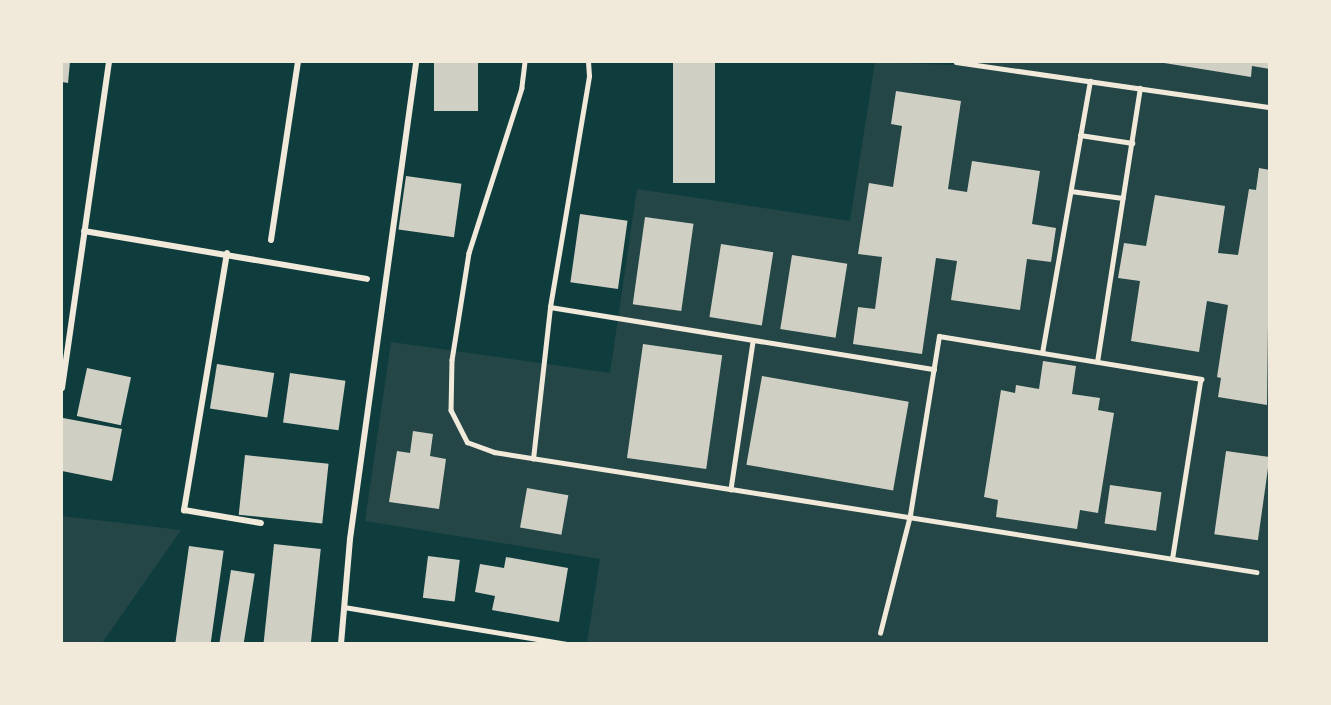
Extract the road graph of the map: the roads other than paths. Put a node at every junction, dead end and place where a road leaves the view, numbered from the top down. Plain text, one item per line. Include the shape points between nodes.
1 (109, 62) edge
2 (298, 62) edge
3 (416, 62) edge
4 (525, 62) edge
5 (588, 62) edge
6 (956, 62) edge
7 (1090, 81) junction
8 (1140, 88) junction
9 (1269, 107) edge
10 (1080, 135) junction
11 (1132, 142) junction
12 (1071, 191) junction
13 (1123, 198) junction
14 (84, 231) junction
15 (271, 240) dead end
16 (227, 253) junction
17 (368, 279) dead end
18 (550, 307) junction
19 (753, 342) junction
20 (1042, 353) junction
21 (1097, 362) junction
22 (934, 369) junction
23 (62, 388) edge
24 (533, 459) junction
25 (731, 489) junction
26 (910, 515) junction
27 (261, 523) dead end
28 (1173, 556) junction
29 (1256, 572) dead end
30 (344, 607) junction
31 (880, 633) dead end
32 (341, 644) edge
33 (568, 644) edge

1 - 14 street
2 - 15 street
3 - 30 street via 371,375
4 - 24 lane via 522,88 469,253 452,360 451,410 467,442
5 - 18 lane via 588,87
6 - 7 lane
7 - 8 lane
7 - 10 lane
8 - 9 lane
8 - 11 lane
10 - 11 lane
10 - 12 lane
11 - 13 lane
12 - 13 lane
12 - 20 lane
13 - 21 lane
14 - 16 street
14 - 23 street
16 - 17 street
16 - 27 street via 184,510
18 - 19 lane
18 - 24 lane
19 - 22 lane
19 - 25 lane
20 - 21 lane
20 - 22 lane via 939,336
21 - 28 lane via 1201,378
22 - 26 lane
24 - 25 lane
25 - 26 lane
26 - 28 lane
26 - 31 lane
28 - 29 lane
30 - 32 street
30 - 33 lane

